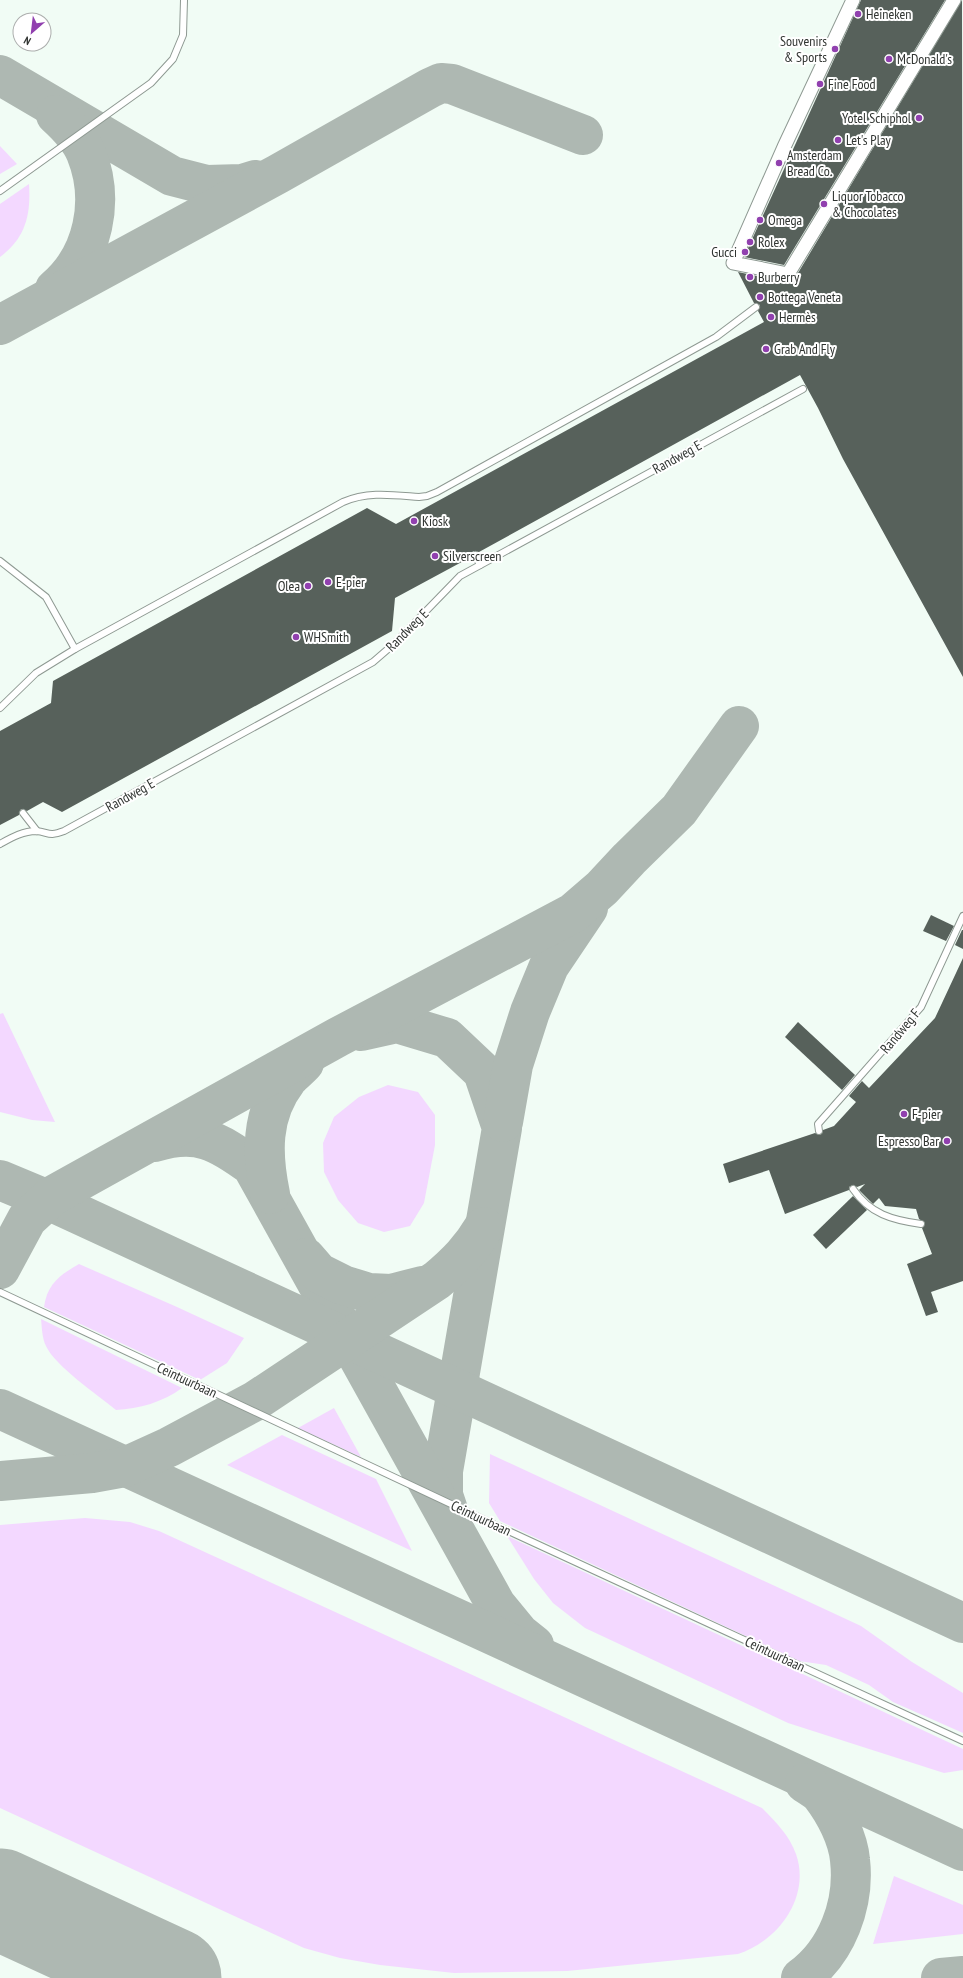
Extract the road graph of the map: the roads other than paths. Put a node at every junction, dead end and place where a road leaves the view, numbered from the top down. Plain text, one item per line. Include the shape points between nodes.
1 (184, 0) edge
2 (853, 0) edge
3 (954, 0) edge
4 (0, 191) edge
5 (756, 307) dead end
6 (803, 389) dead end
7 (440, 491) junction
8 (444, 498) dead end
9 (475, 555) dead end
10 (0, 561) edge
11 (480, 565) junction
12 (75, 649) junction
13 (0, 708) edge
14 (23, 813) dead end
15 (37, 831) junction
16 (0, 844) edge
17 (963, 916) edge
18 (819, 1131) dead end
19 (853, 1189) dead end
20 (921, 1224) dead end
21 (0, 1292) edge
22 (963, 1741) edge

1 - 4 lane via 183,35 173,59 151,83
2 - 3 street via 733,263 788,274
5 - 7 lane via 716,338
6 - 11 lane, Randweg E
7 - 8 lane
7 - 12 lane via 427,496 370,494 354,497
9 - 11 lane
10 - 12 lane via 46,597
11 - 15 lane, Randweg E via 460,576 373,662 64,832 53,835
12 - 13 lane via 36,673
14 - 15 lane
15 - 16 lane, Randweg E via 16,836
17 - 18 lane, Randweg F via 921,1007 818,1124
19 - 20 lane via 871,1208 892,1220
21 - 22 lane, Ceintuurbaan

